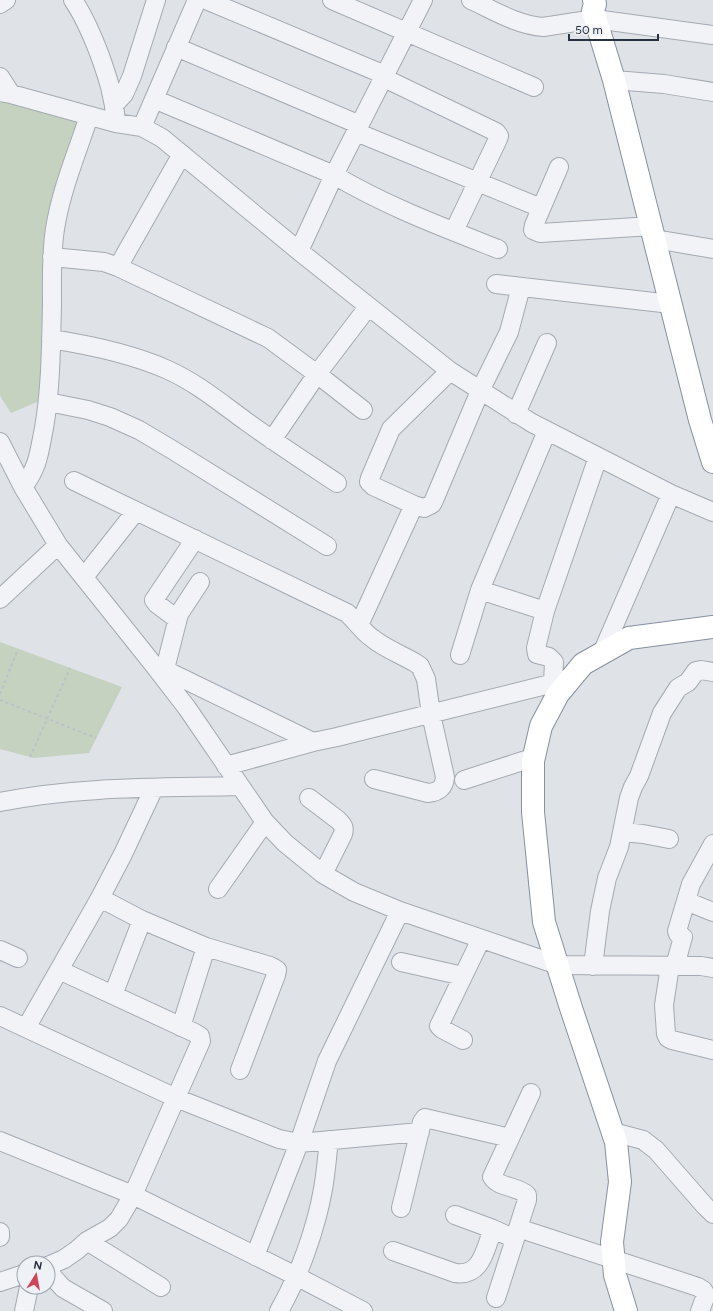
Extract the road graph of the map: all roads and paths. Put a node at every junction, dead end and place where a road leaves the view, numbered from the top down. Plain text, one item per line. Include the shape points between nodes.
1 (6, 0) edge
2 (73, 0) edge
3 (156, 0) edge
4 (197, 0) edge
5 (206, 0) edge
6 (332, 0) edge
7 (423, 0) edge
8 (471, 0) edge
9 (0, 4) edge
10 (591, 8) edge
11 (407, 33) junction
12 (713, 35) edge
13 (176, 47) junction
14 (0, 77) edge
15 (385, 77) junction
16 (614, 80) junction
17 (534, 87) dead end
18 (713, 92) edge
19 (6, 93) edge
20 (154, 99) junction
21 (115, 114) junction
22 (89, 116) junction
23 (142, 127) junction
24 (358, 128) junction
25 (182, 154) junction
26 (559, 167) dead end
27 (334, 175) junction
28 (478, 182) junction
29 (541, 208) junction
30 (454, 231) junction
31 (653, 233) junction
32 (498, 249) dead end
33 (713, 249) edge
34 (299, 251) junction
35 (52, 257) junction
36 (118, 267) junction
37 (496, 284) dead end
38 (521, 287) junction
39 (671, 304) junction
40 (368, 307) junction
41 (51, 339) junction
42 (547, 344) dead end
43 (450, 371) junction
44 (317, 374) junction
45 (480, 391) junction
46 (48, 402) junction
47 (363, 410) dead end
48 (516, 414) junction
49 (547, 431) junction
50 (272, 440) junction
51 (0, 442) edge
52 (598, 457) junction
53 (713, 462) edge
54 (74, 481) dead end
55 (337, 483) dead end
56 (23, 487) junction
57 (671, 494) junction
58 (414, 505) junction
59 (136, 511) junction
60 (713, 512) edge
61 (195, 539) junction
62 (58, 545) junction
63 (327, 546) dead end
64 (84, 577) junction
65 (200, 582) dead end
66 (480, 590) junction
67 (0, 599) edge
68 (545, 611) junction
69 (177, 619) junction
70 (359, 625) junction
71 (713, 627) edge
72 (18, 649) dead end
73 (602, 653) junction
74 (460, 655) dead end
75 (159, 667) junction
76 (70, 668) dead end
77 (713, 672) edge
78 (562, 681) junction
79 (0, 694) edge
80 (0, 700) edge
81 (431, 714) junction
82 (96, 738) dead end
83 (313, 742) junction
84 (30, 757) dead end
85 (534, 757) junction
86 (226, 766) junction
87 (374, 779) dead end
88 (464, 780) dead end
89 (240, 786) junction
90 (154, 788) junction
91 (309, 798) dead end
92 (0, 802) edge
93 (265, 822) junction
94 (623, 832) junction
95 (669, 839) dead end
96 (713, 844) edge
97 (323, 874) junction
98 (218, 889) dead end
99 (100, 898) junction
100 (686, 901) junction
101 (400, 911) junction
102 (713, 912) edge
103 (142, 920) junction
104 (481, 939) junction
105 (206, 947) junction
106 (0, 950) edge
107 (18, 958) dead end
108 (401, 962) dead end
109 (558, 965) junction
110 (593, 966) junction
111 (672, 966) junction
112 (713, 968) edge
113 (59, 970) junction
114 (463, 976) junction
115 (113, 995) junction
116 (0, 1016) edge
117 (181, 1027) junction
118 (26, 1028) junction
119 (463, 1040) dead end
120 (713, 1050) edge
121 (240, 1070) dead end
122 (531, 1093) dead end
123 (176, 1098) junction
124 (420, 1132) junction
125 (613, 1132) junction
126 (510, 1138) junction
127 (329, 1140) junction
128 (0, 1141) edge
129 (300, 1143) junction
130 (133, 1195) junction
131 (401, 1208) dead end
132 (713, 1214) edge
133 (455, 1215) dead end
134 (493, 1229) junction
135 (0, 1232) edge
136 (516, 1234) junction
137 (0, 1237) edge
138 (87, 1242) junction
139 (392, 1251) dead end
140 (255, 1256) junction
141 (614, 1260) junction
142 (56, 1262) edge
143 (296, 1276) junction
144 (16, 1277) edge
145 (56, 1280) edge
146 (0, 1282) edge
147 (708, 1286) edge
148 (161, 1287) dead end
149 (27, 1295) edge
150 (496, 1298) dead end
151 (24, 1311) edge
152 (103, 1311) edge
153 (279, 1311) edge
154 (363, 1311) edge
155 (626, 1311) edge
156 (700, 1311) edge

1 - 9 street
2 - 21 street via 91,32 109,82
3 - 21 street via 132,76
4 - 13 street
5 - 15 street
6 - 11 street
7 - 11 street
8 - 10 street via 513,20 543,27
10 - 12 street
10 - 16 highway
11 - 15 street
11 - 17 street
13 - 20 street
13 - 24 street
14 - 19 street
15 - 24 street
15 - 28 street via 498,134
16 - 18 street via 664,84
16 - 31 highway
19 - 22 street
20 - 23 street
20 - 27 street
21 - 22 street
21 - 23 street
22 - 35 street via 61,200
23 - 25 street via 162,138
24 - 27 street
24 - 28 street
25 - 34 street
25 - 36 street
26 - 29 street
27 - 30 street via 360,191
27 - 34 street
28 - 29 street
28 - 30 street
29 - 31 street via 533,228 540,233
30 - 32 street
31 - 33 street
31 - 39 highway
34 - 40 street
35 - 36 street via 104,262
35 - 41 street
36 - 44 street via 268,338
37 - 38 street
38 - 39 street
38 - 45 street via 509,332
39 - 53 highway
40 - 43 street
40 - 44 street
41 - 46 street
41 - 50 street via 138,359 168,370 191,382
42 - 48 street
43 - 45 street
43 - 58 street via 391,430 370,478 369,482 373,486
44 - 47 street
44 - 50 street
45 - 48 street
45 - 58 street via 432,504 424,508
46 - 56 street via 38,459
46 - 63 street via 88,410 139,430
48 - 49 street
49 - 52 street
49 - 66 street
50 - 55 street
51 - 56 street
52 - 57 street
52 - 68 street
54 - 59 street
56 - 62 street
57 - 60 street
57 - 73 street
58 - 70 street
59 - 61 street
59 - 64 street
61 - 69 street via 154,600
61 - 70 street via 347,613
62 - 64 street
62 - 67 street
64 - 75 street
65 - 69 street
66 - 68 street
66 - 74 street
68 - 78 street via 536,651 537,654 549,657 554,662
69 - 75 street
70 - 81 street via 362,631 373,639 420,666 426,679
71 - 73 highway via 629,638
72 - 79 path
73 - 78 highway
75 - 83 street
75 - 86 street
76 - 84 path
77 - 94 street via 696,671 688,682 678,688 662,713 629,798
78 - 81 street
78 - 85 highway via 541,726
80 - 82 path
81 - 83 street
81 - 87 street via 445,777 441,790 428,793
83 - 86 street
85 - 88 street
85 - 109 highway via 533,812 544,922
86 - 89 street
89 - 90 street
89 - 93 street
90 - 92 street via 111,788
90 - 99 street
91 - 97 street via 338,820 344,829
93 - 97 street via 285,843
93 - 98 street
94 - 95 street
94 - 110 street via 607,878
96 - 100 street via 691,884
97 - 101 street via 354,892
99 - 103 street
99 - 113 street
100 - 102 street
100 - 111 street via 677,931 683,939
101 - 104 street
101 - 129 street via 327,1061
103 - 105 street
103 - 115 street
104 - 109 street
104 - 114 street
105 - 117 street
105 - 121 street via 276,970
106 - 107 street
108 - 114 street
109 - 110 street
109 - 125 highway via 570,1008
110 - 111 street
111 - 112 street
111 - 120 street via 664,1005 666,1034 672,1040
113 - 115 street
113 - 118 street
114 - 119 street via 439,1026
115 - 117 street
116 - 118 street
117 - 123 street via 200,1036 201,1041
118 - 123 street
122 - 126 street
123 - 129 street via 279,1139
123 - 130 street
124 - 126 street via 423,1120 428,1118
124 - 127 street
124 - 131 street
125 - 132 street via 643,1140 656,1150
125 - 141 highway via 620,1182 612,1242
126 - 136 street via 492,1177 527,1195
127 - 129 street
127 - 143 street via 323,1189 316,1219
128 - 130 street
129 - 140 street
130 - 138 street via 119,1219 110,1228
130 - 140 street
133 - 134 street
134 - 136 street
134 - 139 street via 476,1268 463,1274
135 - 137 street
136 - 141 street
136 - 150 street
138 - 142 street
138 - 148 street
140 - 143 street
141 - 147 street via 698,1287
141 - 155 highway via 615,1275
143 - 153 street
143 - 154 street
144 - 146 street
145 - 152 street via 63,1288
147 - 156 street
149 - 151 street

